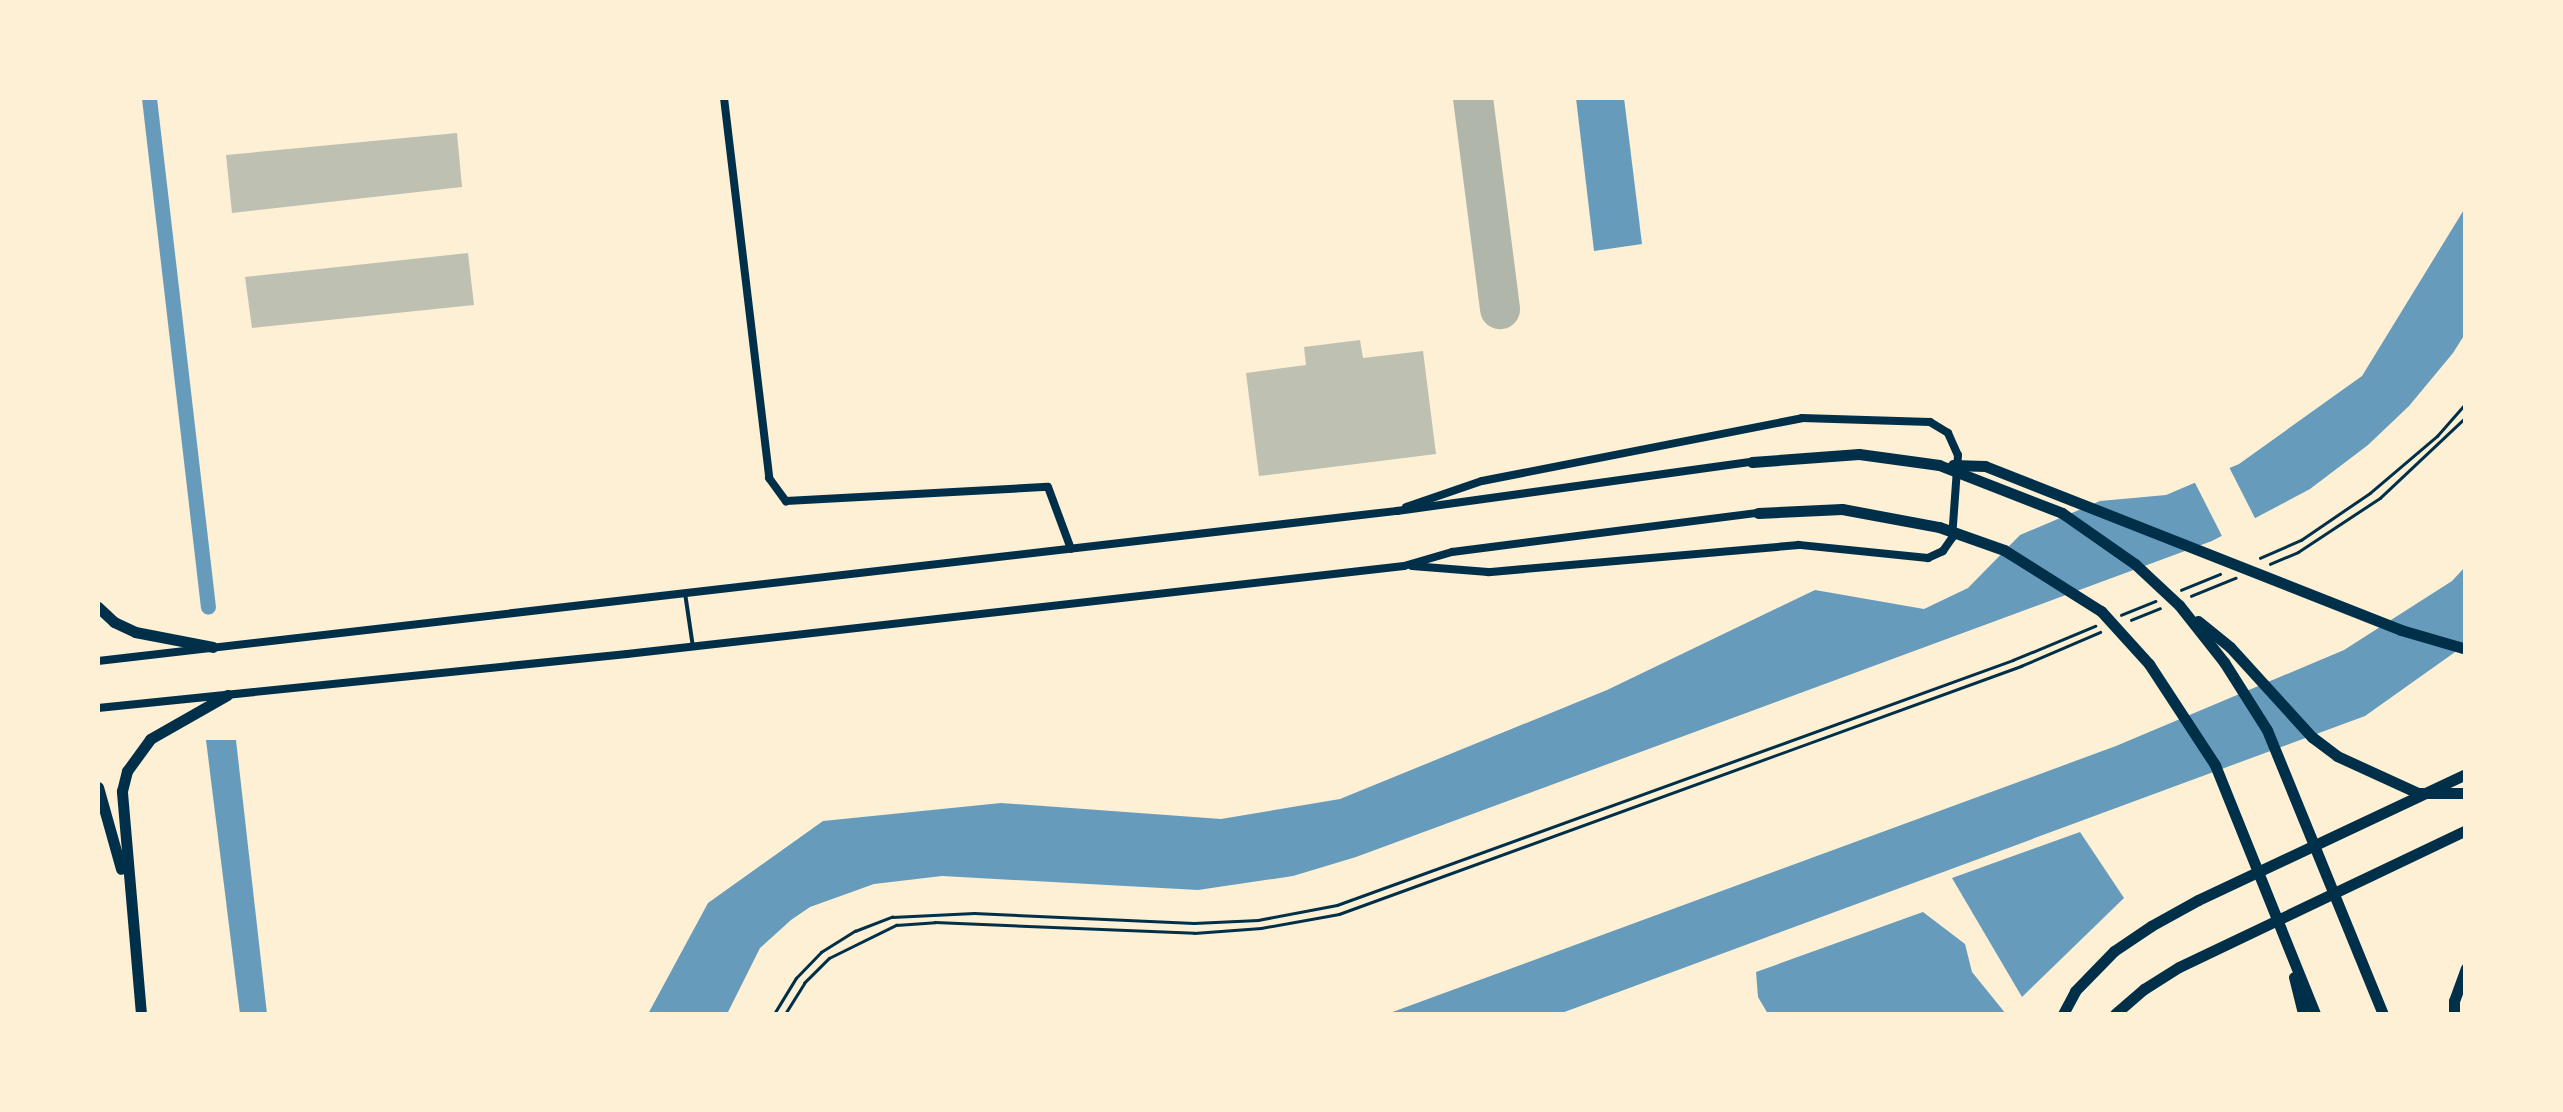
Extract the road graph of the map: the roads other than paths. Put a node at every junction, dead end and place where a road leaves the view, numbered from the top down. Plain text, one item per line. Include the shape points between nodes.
1 (724, 98) edge
2 (1752, 462) joint
3 (1939, 464) junction
4 (1397, 511) junction
5 (1758, 513) joint
6 (1071, 549) junction
7 (1404, 566) junction
8 (685, 593) junction
9 (2178, 600) junction
10 (98, 607) edge
11 (213, 647) junction
12 (693, 647) junction
13 (2466, 649) edge
14 (98, 661) edge
15 (226, 696) junction
16 (98, 708) edge
17 (2466, 774) edge
18 (98, 787) edge
19 (2466, 793) edge
20 (2466, 830) edge
21 (128, 892) junction
22 (2287, 943) junction
23 (2466, 968) edge
24 (2466, 1001) edge
25 (140, 1014) edge
26 (2063, 1014) edge
27 (2114, 1014) edge
28 (2303, 1014) edge
29 (2316, 1014) edge
30 (2384, 1014) edge
31 (2456, 1014) edge

1 - 6 street via 769,478 786,501 1048,488
2 - 3 main road via 1859,454
2 - 4 street
3 - 9 main road via 2062,513
3 - 13 main road via 1985,466 2401,630
4 - 6 street
4 - 7 street via 1459,486 1802,418 1930,422 1948,433 1958,455 1952,538 1928,558 1799,545 1488,572
5 - 7 street via 1452,552
5 - 22 main road via 1842,510 1939,527 2004,550 2101,610 2149,664 2215,765
6 - 8 street
7 - 12 street
8 - 11 street
8 - 12 lane
9 - 19 main road via 2337,756 2418,793
9 - 30 main road via 2267,730
10 - 11 main road via 135,632
11 - 14 street
12 - 15 street
15 - 16 street
15 - 21 main road via 150,739 127,771 122,791
17 - 26 main road via 2151,926 2114,951 2075,991
18 - 21 main road
20 - 27 main road via 2180,967
21 - 25 main road
22 - 28 main road
22 - 29 main road
23 - 31 main road
24 - 31 main road

